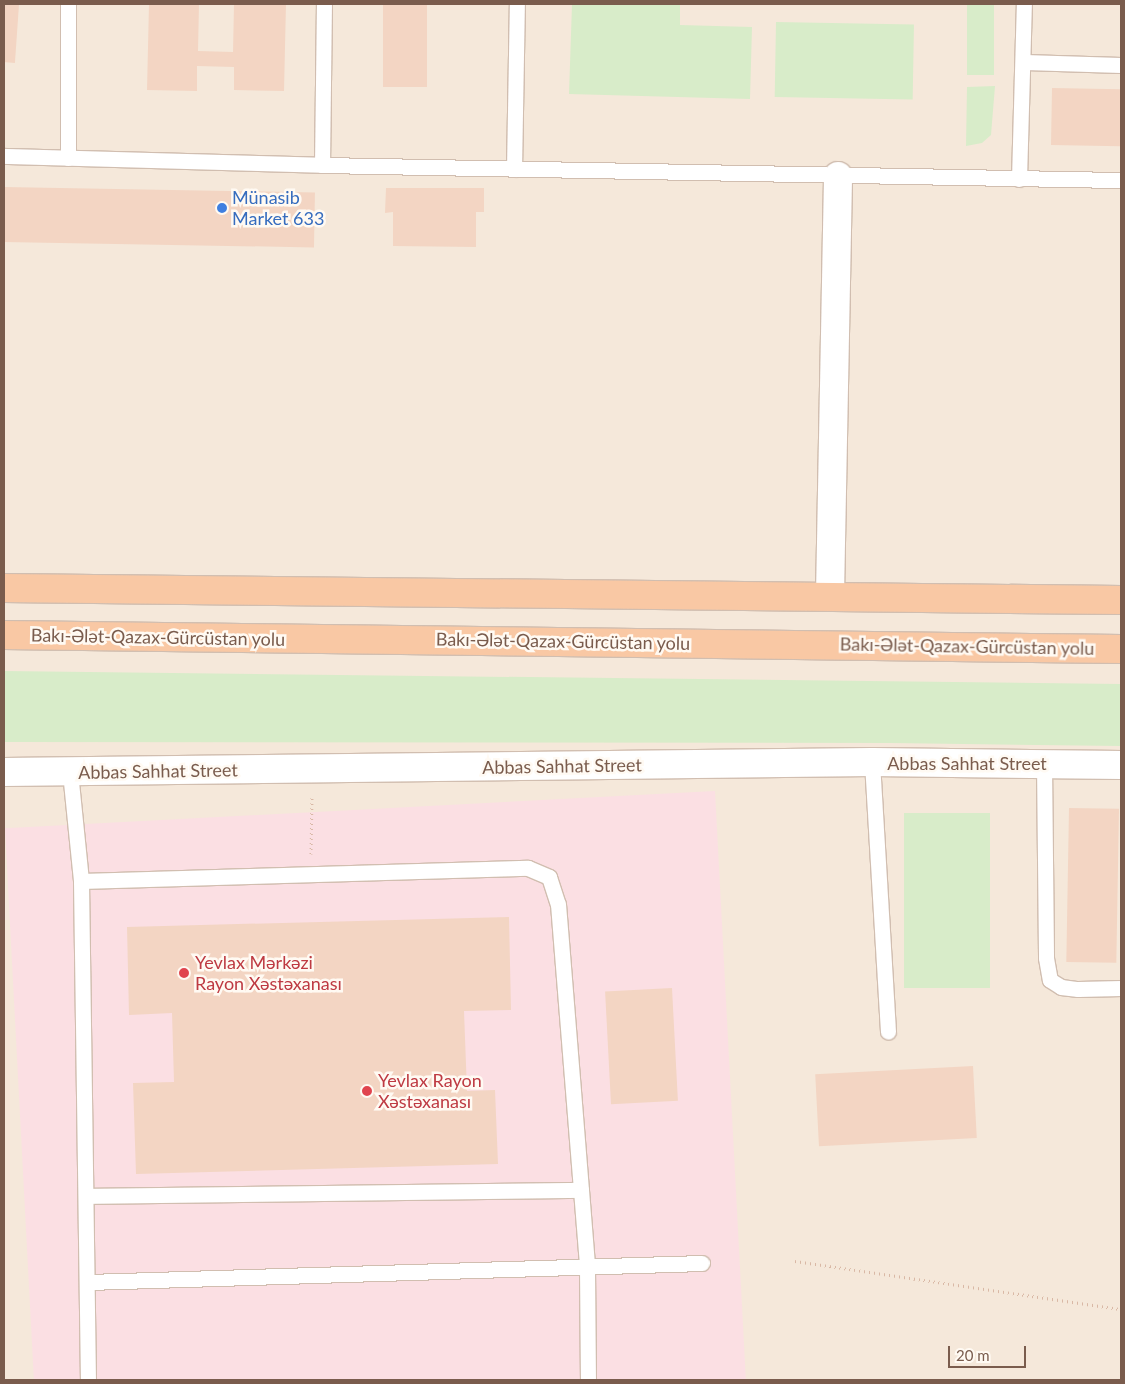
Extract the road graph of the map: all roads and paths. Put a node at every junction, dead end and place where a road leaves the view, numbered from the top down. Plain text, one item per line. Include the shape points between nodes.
1 (68, 4) edge
2 (324, 4) edge
3 (517, 4) edge
4 (1024, 4) edge
5 (1024, 62) junction
6 (1121, 65) edge
7 (4, 156) edge
8 (68, 158) junction
9 (322, 165) junction
10 (514, 169) junction
11 (838, 176) junction
12 (1019, 179) junction
13 (1121, 180) edge
14 (4, 588) edge
15 (830, 595) junction
16 (1121, 600) edge
17 (4, 635) edge
18 (1121, 649) edge
19 (872, 762) junction
20 (1044, 763) junction
21 (1121, 764) edge
22 (312, 769) junction
23 (4, 772) edge
24 (70, 772) junction
25 (311, 876) junction
26 (82, 881) junction
27 (1121, 988) edge
28 (888, 1032) dead end
29 (581, 1190) junction
30 (86, 1196) junction
31 (795, 1261) dead end
32 (702, 1263) dead end
33 (588, 1268) junction
34 (88, 1282) junction
35 (1121, 1309) edge
36 (88, 1380) edge
37 (588, 1380) edge

1 - 8 lane
2 - 9 lane
3 - 10 lane
4 - 5 lane
5 - 6 lane
5 - 12 lane
7 - 8 lane
8 - 9 lane
9 - 10 lane
10 - 11 lane
11 - 12 lane
11 - 15 street
12 - 13 lane
14 - 15 highway
15 - 16 highway
17 - 18 highway, Bakı-Ələt-Qazax-Gürcüstan yolu
19 - 20 street, Abbas Sahhat Street
19 - 22 street, Abbas Sahhat Street
19 - 28 lane
20 - 21 street, Abbas Sahhat Street
20 - 27 lane via 1046,958 1050,980 1078,989
22 - 24 street, Abbas Sahhat Street
22 - 25 path
23 - 24 street, Abbas Sahhat Street
24 - 26 lane
25 - 26 lane
25 - 29 lane via 528,868 549,877 558,904
26 - 30 lane
29 - 30 lane
29 - 33 lane
30 - 34 lane
31 - 35 path
32 - 33 lane
33 - 34 lane
33 - 37 lane
34 - 36 lane

